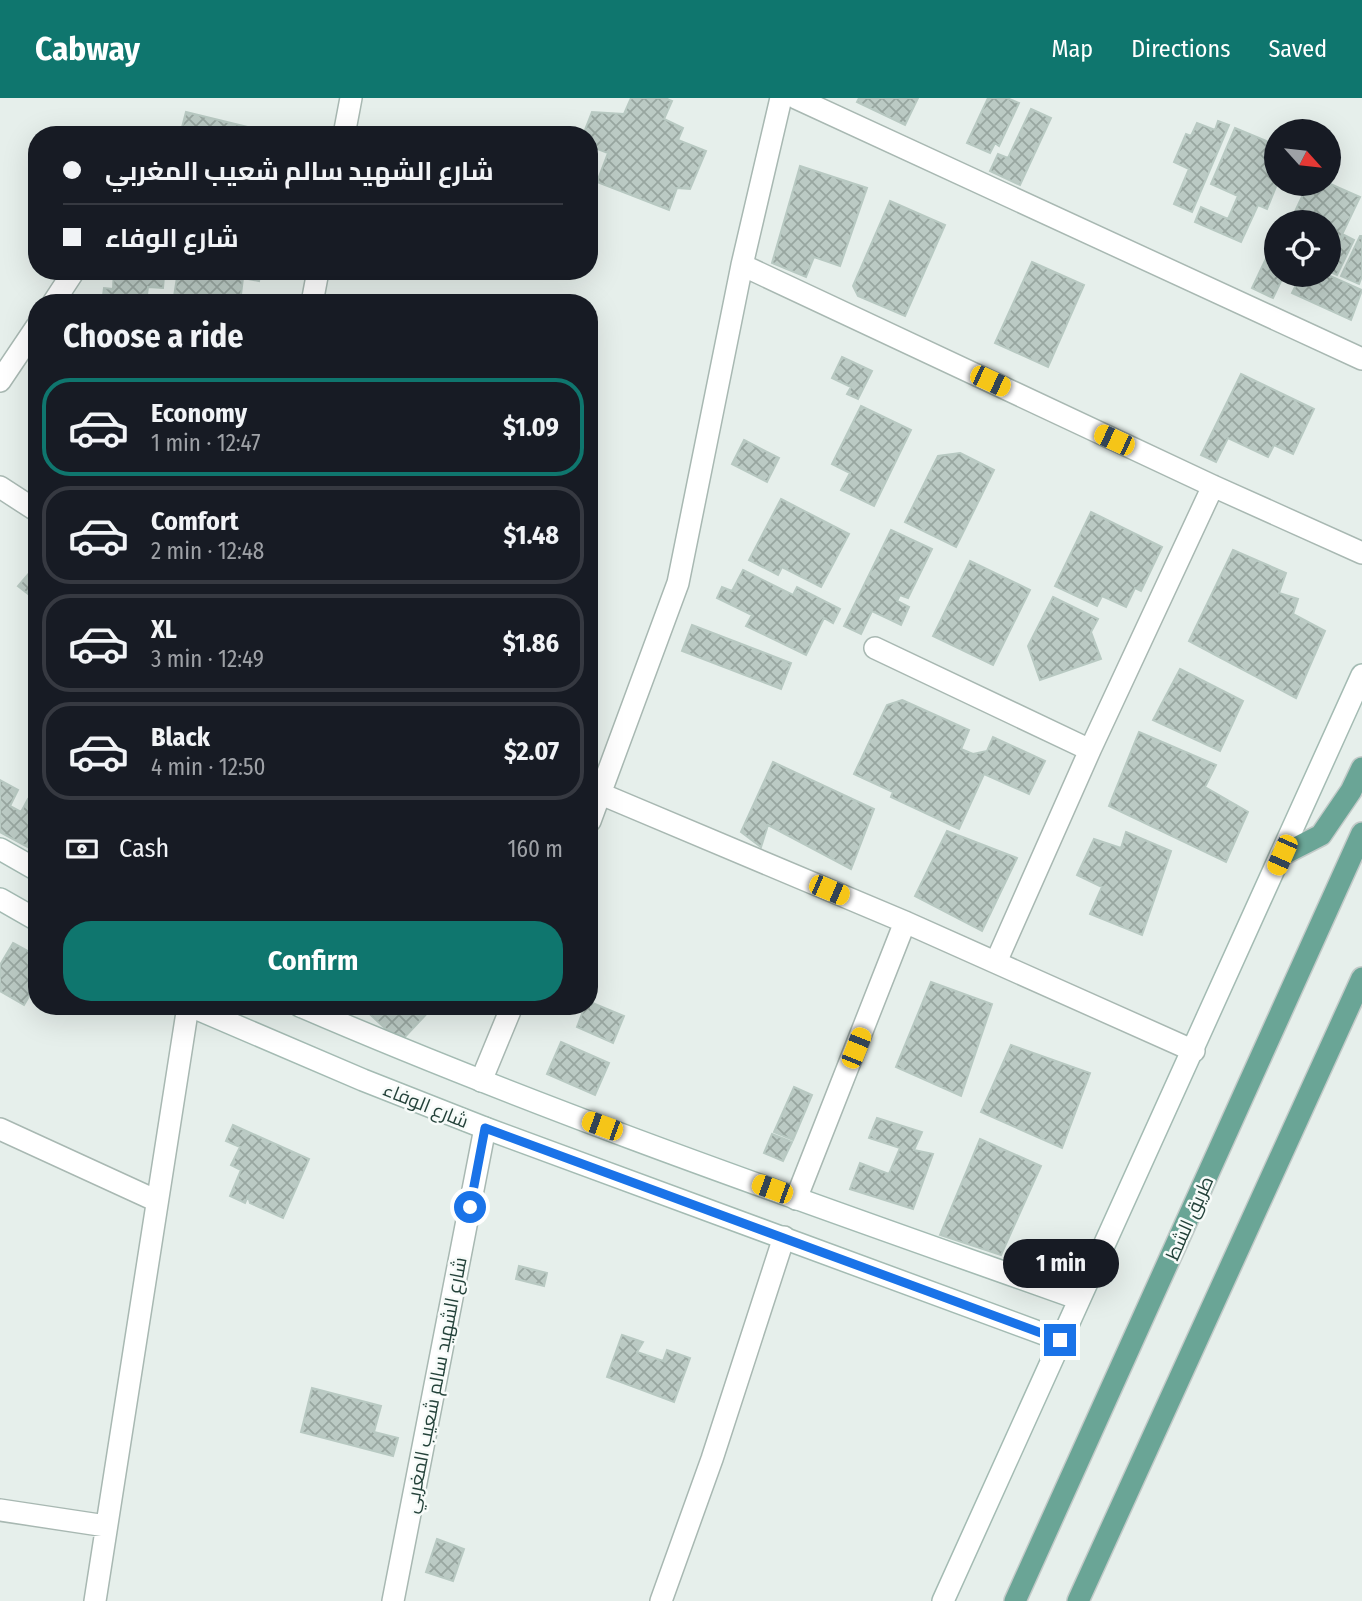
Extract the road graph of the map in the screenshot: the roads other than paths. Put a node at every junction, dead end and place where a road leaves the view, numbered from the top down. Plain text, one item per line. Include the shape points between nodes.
1 (351, 98) edge
2 (781, 98) edge
3 (796, 98) edge
4 (346, 126) edge
5 (742, 265) junction
6 (28, 339) edge
7 (1362, 359) edge
8 (0, 381) edge
9 (1213, 486) junction
10 (0, 487) edge
11 (28, 505) edge
12 (1362, 553) edge
13 (875, 648) dead end
14 (1362, 674) edge
15 (1090, 750) junction
16 (1362, 768) edge
17 (601, 794) junction
18 (598, 801) edge
19 (1362, 833) edge
20 (0, 849) edge
21 (1282, 855) junction
22 (28, 865) edge
23 (0, 899) edge
24 (28, 915) edge
25 (905, 922) junction
26 (996, 961) junction
27 (1362, 978) edge
28 (188, 1015) edge
29 (210, 1015) edge
30 (322, 1015) edge
31 (508, 1015) edge
32 (1194, 1051) junction
33 (481, 1081) junction
34 (485, 1128) junction
35 (0, 1129) edge
36 (796, 1199) junction
37 (157, 1201) junction
38 (784, 1237) junction
39 (1079, 1299) junction
40 (1060, 1340) junction
41 (0, 1510) edge
42 (106, 1526) junction
43 (95, 1601) edge
44 (393, 1601) edge
45 (661, 1601) edge
46 (943, 1601) edge
47 (1015, 1601) edge
48 (1079, 1601) edge

1 - 4 street
2 - 5 street
3 - 7 street
5 - 9 street
5 - 17 street via 678,583
6 - 8 street
9 - 12 street
9 - 15 street
10 - 11 street
13 - 15 street
14 - 21 street
15 - 26 street
16 - 21 main road via 1321,835
17 - 18 street
17 - 25 street
19 - 47 main road, طريق الشط
20 - 22 street
21 - 32 street
23 - 24 street
25 - 26 street
25 - 36 street
26 - 32 street
27 - 48 main road
28 - 37 street
29 - 34 street, شارع الوفاء
30 - 33 street
31 - 33 street
32 - 39 street
33 - 36 street
34 - 38 street, شارع الوفاء
34 - 44 street, شارع الشهيد سالم شعيب المغربي
35 - 37 street
36 - 39 street
37 - 42 street
38 - 40 street, شارع الوفاء
38 - 45 street
39 - 40 street
40 - 46 street
41 - 42 street
42 - 43 street

